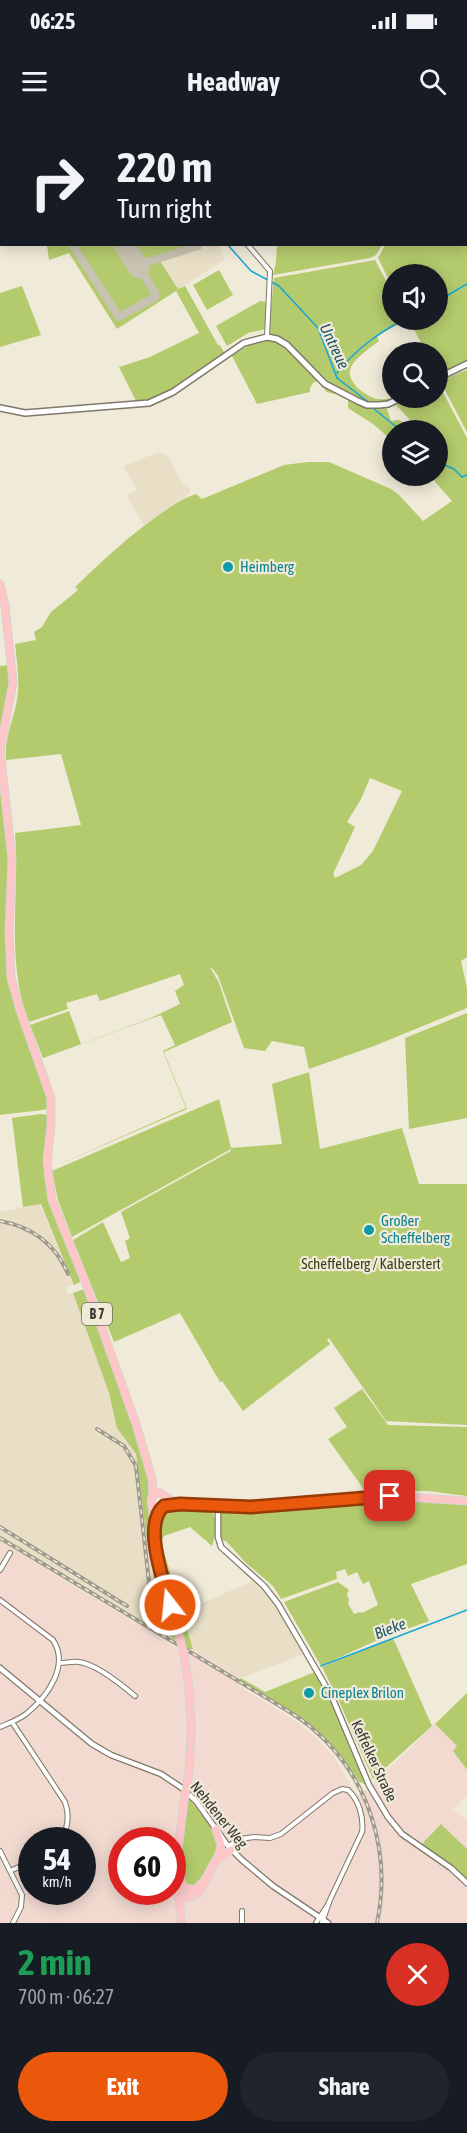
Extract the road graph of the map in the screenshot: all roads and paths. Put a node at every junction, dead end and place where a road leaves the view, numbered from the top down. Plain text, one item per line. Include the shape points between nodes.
1 (249, 246) edge
2 (267, 338) junction
3 (467, 364) edge
4 (448, 373) edge
5 (382, 404) edge
6 (0, 408) edge
7 (0, 584) edge
8 (152, 1479) junction
9 (153, 1495) junction
10 (163, 1501) junction
11 (467, 1501) edge
12 (152, 1505) junction
13 (218, 1507) junction
14 (154, 1520) junction
15 (10, 1553) dead end
16 (0, 1570) edge
17 (0, 1600) edge
18 (60, 1663) junction
19 (0, 1668) edge
20 (135, 1696) dead end
21 (39, 1700) junction
22 (11, 1722) junction
23 (0, 1726) edge
24 (67, 1827) edge
25 (181, 1827) edge
26 (216, 1829) junction
27 (230, 1848) junction
28 (0, 1851) edge
29 (219, 1853) junction
30 (18, 1867) edge
31 (10, 1871) junction
32 (203, 1882) junction
33 (467, 1883) edge
34 (186, 1888) edge
35 (186, 1894) edge
36 (186, 1897) edge
37 (190, 1897) junction
38 (179, 1905) edge
39 (242, 1911) dead end
40 (322, 1921) edge
41 (181, 1922) edge
42 (13, 1923) edge
43 (242, 1923) edge

1 - 2 street via 268,268
2 - 5 main road via 287,345 330,388 371,405
2 - 6 main road via 244,343 173,392 149,403 25,413
3 - 4 main road
7 - 8 main road, B 7 via 13,682 0,751 12,859 11,978 51,1098 47,1161 52,1200 90,1295
8 - 9 main road, B 7
8 - 10 main road, B 7
9 - 10 main road
9 - 12 main road, B 7
10 - 12 main road via 157,1508
10 - 13 main road
10 - 14 main road
11 - 13 main road via 373,1496
12 - 14 main road, B 7
13 - 33 street, Keffelker Straße via 221,1547 278,1604 332,1697 366,1779 388,1817 402,1834
14 - 25 main road, B 7, bridge via 161,1570 184,1656 191,1712
15 - 16 street
17 - 18 street via 53,1640
18 - 20 street via 87,1664
18 - 21 street
19 - 21 street, Nehdener Weg
21 - 22 street
21 - 26 street, Nehdener Weg via 92,1744 161,1774 183,1788
22 - 23 street
22 - 24 street via 66,1802
26 - 27 street, Nehdener Weg
26 - 29 main road
27 - 29 main road
27 - 37 main road, B 7 via 215,1862 202,1890
27 - 40 street, Nehdener Weg via 252,1870
27 - 40 street via 247,1838 276,1837 333,1793 348,1790 359,1807 363,1827
28 - 31 street
29 - 32 main road
30 - 31 street
31 - 42 street via 22,1899
32 - 34 main road, B 7 via 194,1889
32 - 35 main road via 196,1892
36 - 37 main road
37 - 41 main road, B 7
38 - 41 main road, B 7
39 - 43 street

